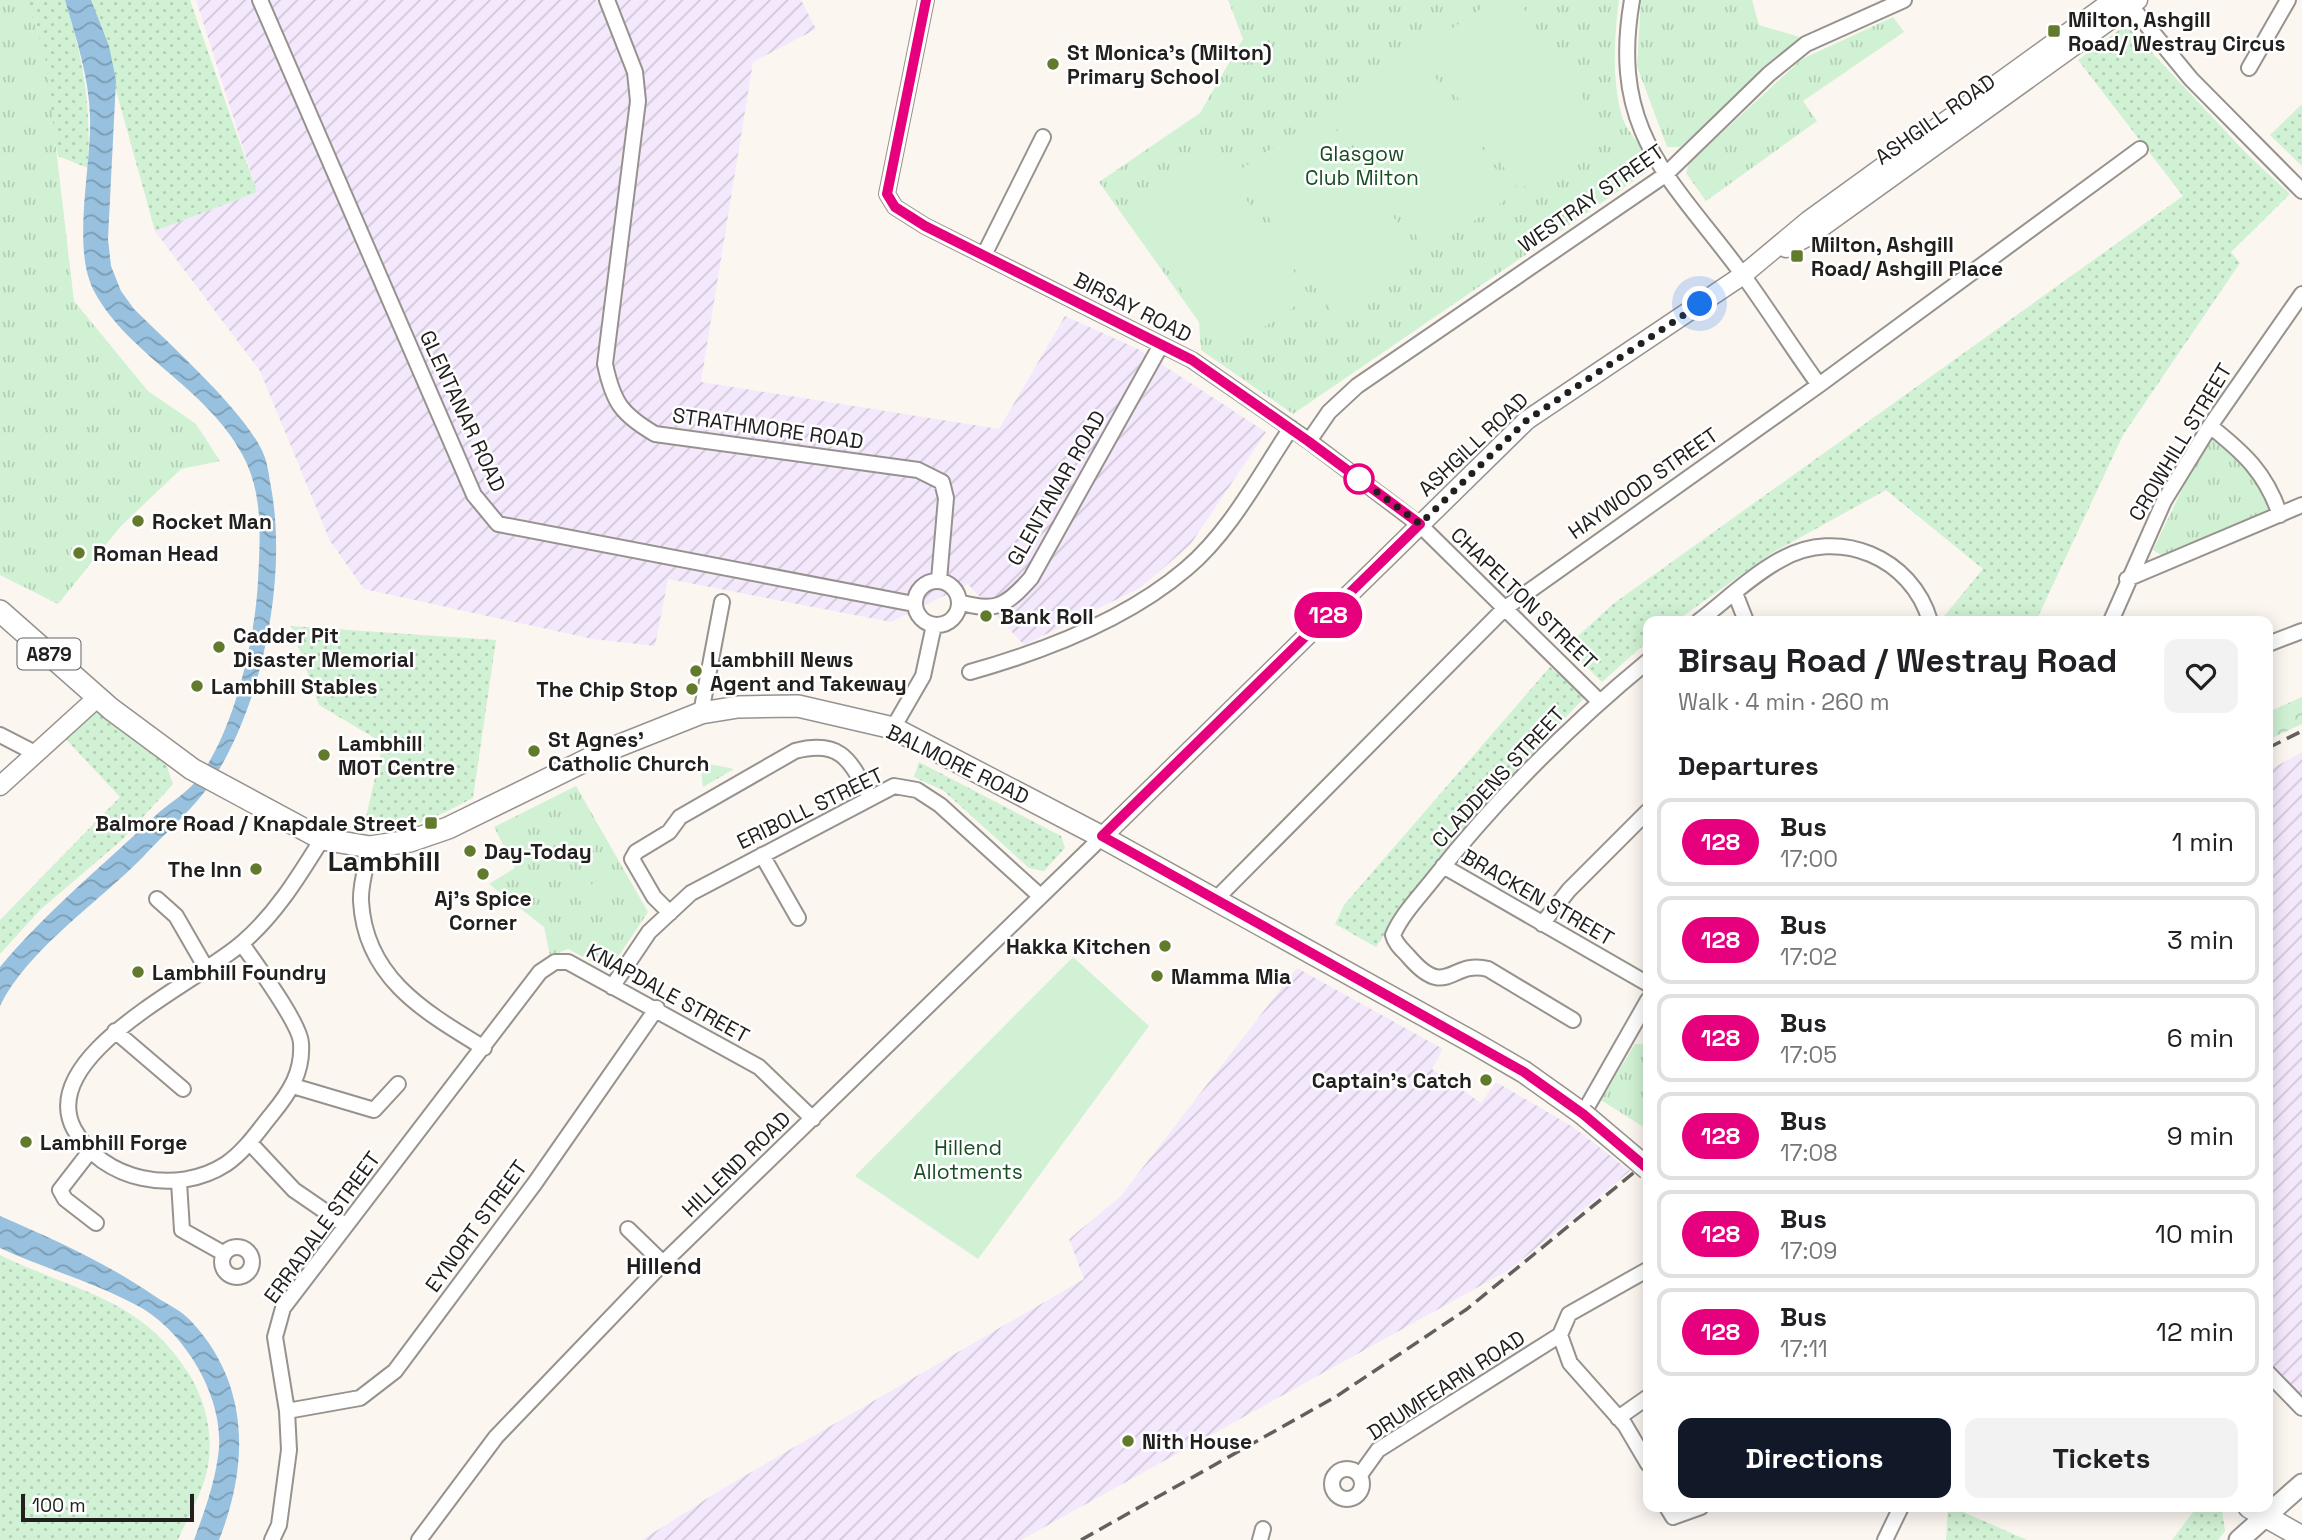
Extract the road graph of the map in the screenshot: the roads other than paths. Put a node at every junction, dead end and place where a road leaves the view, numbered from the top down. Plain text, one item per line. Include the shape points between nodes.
1 (260, 0) edge
2 (607, 0) edge
3 (926, 0) edge
4 (1632, 0) edge
5 (1903, 0) edge
6 (2113, 0) edge
7 (2288, 0) edge
8 (2132, 2) edge
9 (2249, 68) dead end
10 (1043, 137) dead end
11 (2140, 149) dead end
12 (1665, 175) junction
13 (2298, 187) edge
14 (984, 255) junction
15 (1747, 271) junction
16 (2302, 294) edge
17 (1161, 345) junction
18 (1819, 385) junction
19 (2210, 426) junction
20 (1291, 428) junction
21 (1308, 441) junction
22 (2302, 505) edge
23 (2280, 515) junction
24 (1420, 524) junction
25 (2127, 579) junction
26 (939, 580) junction
27 (1735, 593) junction
28 (959, 601) junction
29 (722, 602) dead end
30 (914, 604) junction
31 (1504, 609) junction
32 (0, 611) edge
33 (1705, 616) edge
34 (1744, 616) edge
35 (1928, 616) edge
36 (2112, 616) edge
37 (934, 625) junction
38 (2302, 631) edge
39 (2273, 642) edge
40 (1643, 664) edge
41 (970, 672) dead end
42 (98, 697) junction
43 (1595, 697) junction
44 (701, 713) junction
45 (893, 728) junction
46 (0, 735) edge
47 (35, 753) junction
48 (0, 786) edge
49 (870, 797) junction
50 (1643, 816) edge
51 (1102, 836) junction
52 (322, 839) junction
53 (370, 847) junction
54 (762, 855) junction
55 (1444, 866) junction
56 (1039, 895) junction
57 (157, 898) dead end
58 (1214, 901) junction
59 (670, 913) junction
60 (798, 918) dead end
61 (1542, 924) junction
62 (242, 944) junction
63 (206, 968) junction
64 (1643, 981) edge
65 (612, 987) junction
66 (657, 1009) junction
67 (1643, 1009) edge
68 (1573, 1020) dead end
69 (1632, 1030) junction
70 (115, 1031) junction
71 (1643, 1031) edge
72 (484, 1048) junction
73 (398, 1084) dead end
74 (293, 1086) junction
75 (183, 1089) dead end
76 (1583, 1114) junction
77 (813, 1119) junction
78 (250, 1143) junction
79 (91, 1150) junction
80 (1643, 1165) edge
81 (179, 1182) junction
82 (96, 1223) dead end
83 (345, 1225) junction
84 (628, 1229) dead end
85 (223, 1254) dead end
86 (663, 1263) junction
87 (1643, 1272) edge
88 (1560, 1335) junction
89 (2273, 1378) edge
90 (1643, 1400) edge
91 (2302, 1408) edge
92 (287, 1412) junction
93 (1618, 1418) junction
94 (1643, 1456) edge
95 (1360, 1475) dead end
96 (2302, 1484) edge
97 (2273, 1501) edge
98 (1670, 1512) edge
99 (1686, 1512) edge
100 (1899, 1512) edge
101 (2255, 1512) edge
102 (2258, 1512) edge
103 (2302, 1537) edge
104 (272, 1540) edge
105 (419, 1540) edge
106 (1885, 1540) edge
107 (2239, 1540) edge

1 - 30 street, GLENTANAR ROAD via 474,495 498,524
2 - 26 street, STRATHMORE ROAD via 635,72 638,101 605,364 611,392 629,419 655,434 918,470 942,482 946,498
3 - 14 street, BIRSAY ROAD via 887,194 895,207
4 - 12 street via 1625,39 1628,82 1639,129
5 - 12 street, WESTRAY STREET via 1806,44
6 - 15 street, ASHGILL ROAD via 1809,220
7 - 9 street
8 - 13 street via 2191,79
8 - 15 street, ASHGILL ROAD via 1811,235
10 - 14 street
11 - 18 street, HAYWOOD STREET
12 - 15 street
12 - 21 street, WESTRAY STREET via 1357,386 1329,412
14 - 17 street, BIRSAY ROAD
15 - 18 street
15 - 24 street, ASHGILL ROAD via 1527,420
16 - 19 street, CROWHILL STREET
17 - 20 street, BIRSAY ROAD via 1192,360
17 - 28 street, GLENTANAR ROAD via 1031,578 1011,601 984,609
18 - 31 street, HAYWOOD STREET
19 - 23 street via 2243,453 2271,488
19 - 25 street, CROWHILL STREET via 2164,501
20 - 21 street, BIRSAY ROAD
20 - 41 street via 1222,530 1186,569 1132,606 1031,655
21 - 24 street, BIRSAY ROAD
22 - 23 street
23 - 25 street
24 - 31 street, CHAPELTON STREET
24 - 51 street, ASHGILL ROAD
25 - 36 street, CROWHILL STREET
26 - 28 street via 955,590
26 - 30 street via 924,584
27 - 33 street
27 - 34 street
27 - 35 street via 1780,559 1835,546 1857,548 1900,571 1924,602
28 - 37 street via 955,616
29 - 44 street
30 - 37 street via 918,616
31 - 43 street, CHAPELTON STREET
31 - 58 street, HAYWOOD STREET
32 - 42 main road, A879
37 - 45 street via 923,676
38 - 39 street
40 - 43 street, CLADDENS STREET
42 - 47 street
42 - 52 main road, BALMORE ROAD / A879 via 210,781
43 - 55 street, CLADDENS STREET
44 - 45 main road, BALMORE ROAD / A879 via 798,706
44 - 53 main road, BALMORE ROAD / A879 via 603,752 448,828 410,841
45 - 51 main road, BALMORE ROAD / A879
46 - 47 street
47 - 48 street
49 - 54 street, ERIBOLL STREET
49 - 56 street, ERIBOLL STREET via 894,786 917,790 940,805
49 - 59 street via 848,757 810,747 795,751 680,817 669,832 632,859 654,897
50 - 61 street via 1569,890
51 - 56 street, HILLEND ROAD
51 - 58 main road, BALMORE ROAD / A879
52 - 53 main road, BALMORE ROAD / A879
52 - 62 street via 285,897
53 - 72 street via 361,898 371,951 425,1012
54 - 59 street, ERIBOLL STREET via 691,893
54 - 60 street
55 - 61 street, BRACKEN STREET
55 - 68 street, CLADDENS STREET via 1394,940 1425,975 1438,979 1472,968 1488,969
56 - 77 street, HILLEND ROAD
57 - 63 street via 176,916
58 - 76 main road, BALMORE ROAD / A879 via 1524,1072
59 - 65 street, ERIBOLL STREET via 649,932
61 - 64 street, BRACKEN STREET
62 - 63 street
62 - 74 street via 302,1041
63 - 70 street
65 - 66 street, KNAPDALE STREET
65 - 72 street, KNAPDALE STREET via 568,962 555,962 540,972
66 - 77 street, KNAPDALE STREET via 759,1067
66 - 92 street, EYNORT STREET via 395,1371 360,1398
67 - 69 street
69 - 71 street
69 - 76 street
70 - 75 street
70 - 79 street via 78,1072 68,1102 73,1128
72 - 83 street, ERRADALE STREET
73 - 74 street via 374,1110
74 - 78 street
76 - 80 main road, BALMORE ROAD / A879, bridge
77 - 86 street, HILLEND ROAD
78 - 81 street via 226,1164
78 - 83 street via 294,1190
79 - 81 street via 141,1178
79 - 82 street via 60,1191
81 - 85 street via 182,1230
83 - 92 street, ERRADALE STREET via 283,1307 275,1337
84 - 86 street
86 - 105 street, HILLEND ROAD via 496,1437
87 - 88 street, DRUMFEARN ROAD via 1569,1314
88 - 93 street via 1570,1363
88 - 95 street, DRUMFEARN ROAD via 1378,1450
89 - 91 street
90 - 93 street
92 - 104 street, ERRADALE STREET via 289,1450 279,1525
93 - 94 street
96 - 97 main road
98 - 99 street via 1672,1517
100 - 106 street
101 - 107 main road
102 - 103 main road

